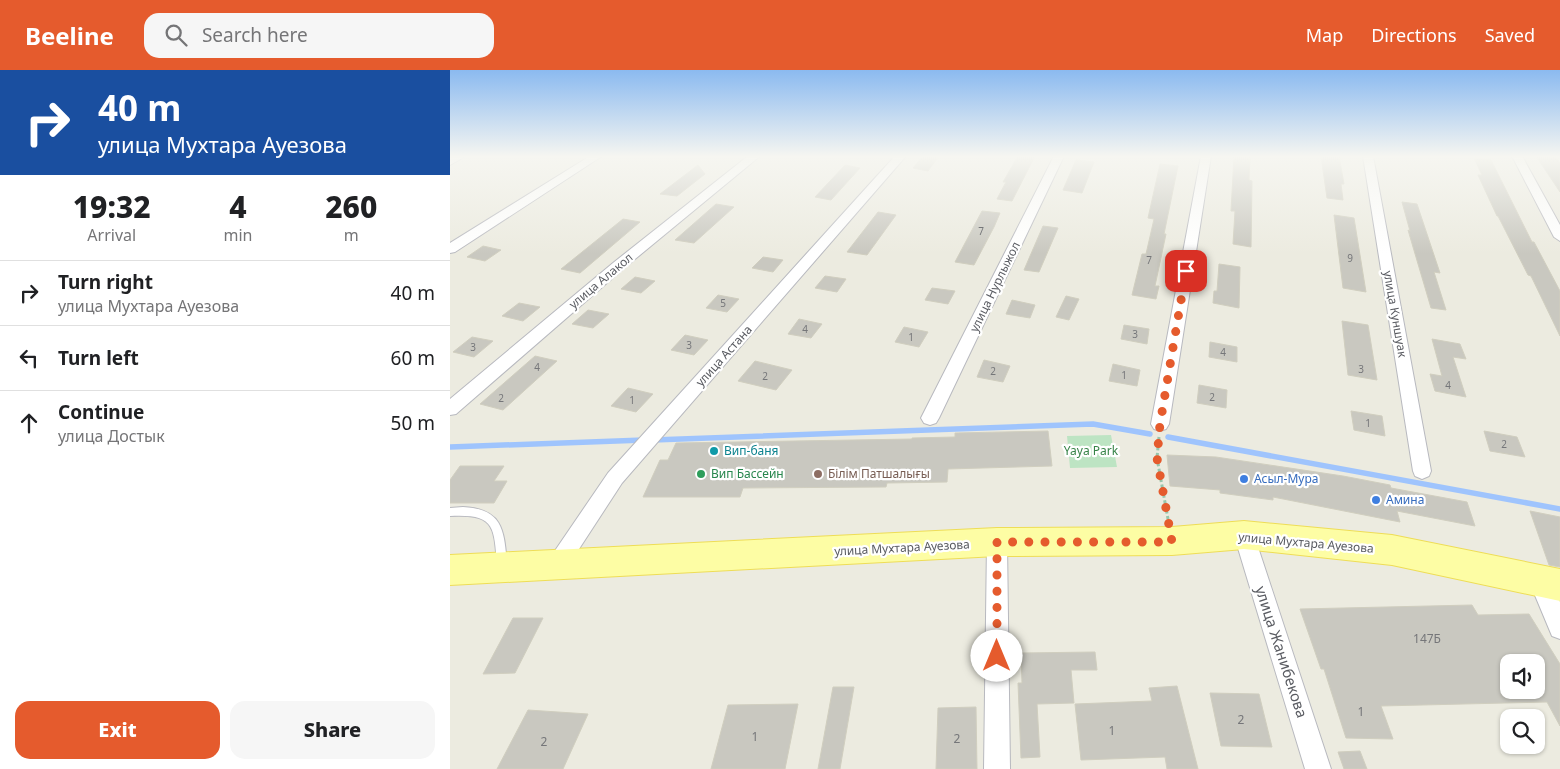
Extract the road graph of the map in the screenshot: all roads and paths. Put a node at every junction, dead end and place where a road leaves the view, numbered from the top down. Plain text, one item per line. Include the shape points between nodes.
1 (545, 189) edge
2 (714, 189) edge
3 (873, 189) edge
4 (1043, 189) edge
5 (1200, 189) edge
6 (1374, 189) edge
7 (1534, 189) edge
8 (1560, 237) edge
9 (450, 249) edge
10 (450, 409) edge
11 (930, 418) dead end
12 (1160, 424) joint
13 (1422, 471) dead end
14 (450, 512) edge
15 (1244, 535) junction
16 (997, 542) junction
17 (1172, 542) junction
18 (557, 565) junction
19 (503, 566) junction
20 (450, 570) edge
21 (1550, 583) edge
22 (1560, 628) edge
23 (997, 769) edge
24 (1318, 769) edge

1 - 9 street
2 - 10 street, улица Алакол
3 - 18 street, улица Астана via 616,478
4 - 11 street, улица Нурлыжол
5 - 12 street
6 - 13 street, улица Куншуак
7 - 8 street
12 - 17 path via 1157,458
14 - 19 lane via 474,511 497,527
15 - 17 main road, улица Мухтара Ауезова
15 - 21 main road, улица Мухтара Ауезова via 1392,550
15 - 24 street, улица Жанибекова
16 - 17 main road, улица Мухтара Ауезова
16 - 18 main road, улица Мухтара Ауезова
16 - 23 street
18 - 19 main road, улица Мухтара Ауезова
19 - 20 main road, улица Мухтара Ауезова
21 - 22 street

